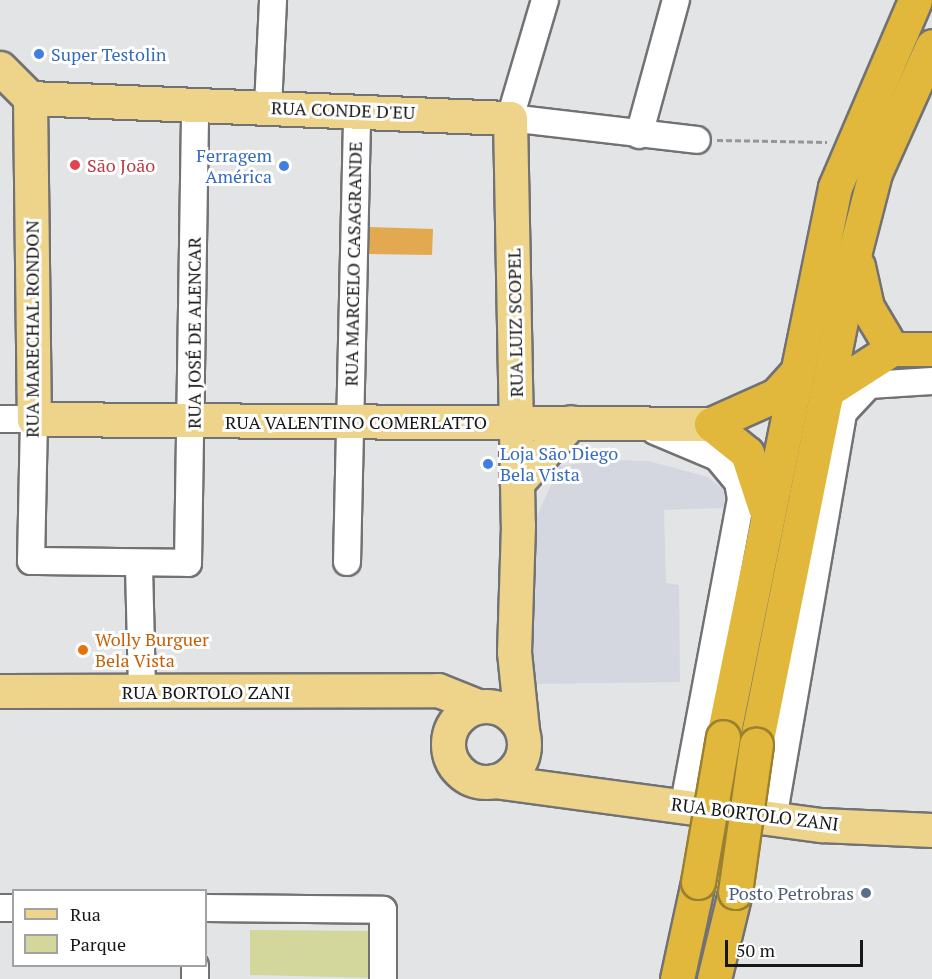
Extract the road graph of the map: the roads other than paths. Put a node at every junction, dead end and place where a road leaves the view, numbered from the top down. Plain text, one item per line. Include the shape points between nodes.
1 (273, 0) edge
2 (545, 0) edge
3 (676, 0) edge
4 (915, 0) edge
5 (932, 46) edge
6 (0, 69) edge
7 (30, 98) junction
8 (195, 103) junction
9 (268, 107) junction
10 (357, 110) junction
11 (510, 118) junction
12 (639, 135) junction
13 (697, 140) road end
14 (855, 251) junction
15 (892, 349) junction
16 (932, 349) edge
17 (794, 375) junction
18 (932, 381) edge
19 (830, 389) junction
20 (0, 419) edge
21 (34, 419) junction
22 (194, 420) junction
23 (349, 421) junction
24 (623, 421) junction
25 (572, 422) junction
26 (517, 423) junction
27 (711, 424) junction
28 (517, 483) junction
29 (767, 518) junction
30 (347, 562) dead end
31 (139, 566) junction
32 (514, 652) junction
33 (0, 691) edge
34 (412, 692) junction
35 (142, 693) junction
36 (484, 706) junction
37 (449, 735) junction
38 (523, 736) junction
39 (494, 781) junction
40 (578, 793) junction
41 (684, 805) junction
42 (773, 819) junction
43 (932, 830) edge
44 (207, 908) edge
45 (383, 979) edge
46 (677, 979) edge
47 (714, 979) edge

1 - 9 street
2 - 11 street, RUA LUIZ SCOPEL
3 - 12 street
4 - 17 highway via 850,142 835,187
5 - 14 highway via 875,173
6 - 7 main road
7 - 8 main road, RUA CONDE D'EU
7 - 21 main road, RUA MARECHAL RONDON
8 - 9 main road, RUA CONDE D'EU
8 - 22 street, RUA JOSÉ DE ALENCAR
9 - 10 main road, RUA CONDE D'EU
10 - 11 main road, RUA CONDE D'EU
10 - 23 street, RUA MARCELO CASAGRANDE
11 - 12 street, RUA CONDE D'EU
11 - 26 main road, RUA LUIZ SCOPEL
12 - 13 street, RUA CONDE D'EU
14 - 15 highway via 867,308
14 - 19 highway
15 - 16 highway
15 - 19 highway
17 - 27 highway via 776,395
17 - 29 highway
18 - 42 street via 869,385 843,413
19 - 47 highway, bridge via 756,744 735,892
20 - 21 street, RUA VALENTINO COMERLATTO
21 - 22 main road, RUA VALENTINO COMERLATTO
21 - 31 street, RUA MARECHAL RONDON via 31,561
22 - 23 main road, RUA VALENTINO COMERLATTO
22 - 31 street, RUA JOSÉ DE ALENCAR via 188,563
23 - 26 main road, RUA VALENTINO COMERLATTO
23 - 30 street, RUA MARCELO CASAGRANDE
24 - 25 main road, RUA VALENTINO COMERLATTO
24 - 27 main road, RUA VALENTINO COMERLATTO
24 - 41 street via 690,441 717,457 738,482 741,499
25 - 26 main road, RUA VALENTINO COMERLATTO
25 - 28 main road
26 - 28 main road, RUA LUIZ SCOPEL
27 - 29 highway via 747,453 759,479
28 - 32 main road, RUA LUIZ SCOPEL
29 - 46 highway, bridge
31 - 35 street
32 - 36 main road, RUA LUIZ SCOPEL
32 - 38 main road, RUA LUIZ SCOPEL
33 - 35 main road, RUA BORTOLO ZANI
34 - 35 main road, RUA BORTOLO ZANI
34 - 36 main road, RUA BORTOLO ZANI via 438,690
34 - 37 main road via 436,713
36 - 37 main road via 459,717
36 - 38 main road via 509,713
37 - 39 main road via 450,757 463,774
38 - 39 main road via 520,762
38 - 40 main road
39 - 40 main road, RUA BORTOLO ZANI
40 - 41 main road, RUA BORTOLO ZANI
41 - 42 main road, RUA BORTOLO ZANI
42 - 43 main road, RUA BORTOLO ZANI
44 - 45 street via 383,910

